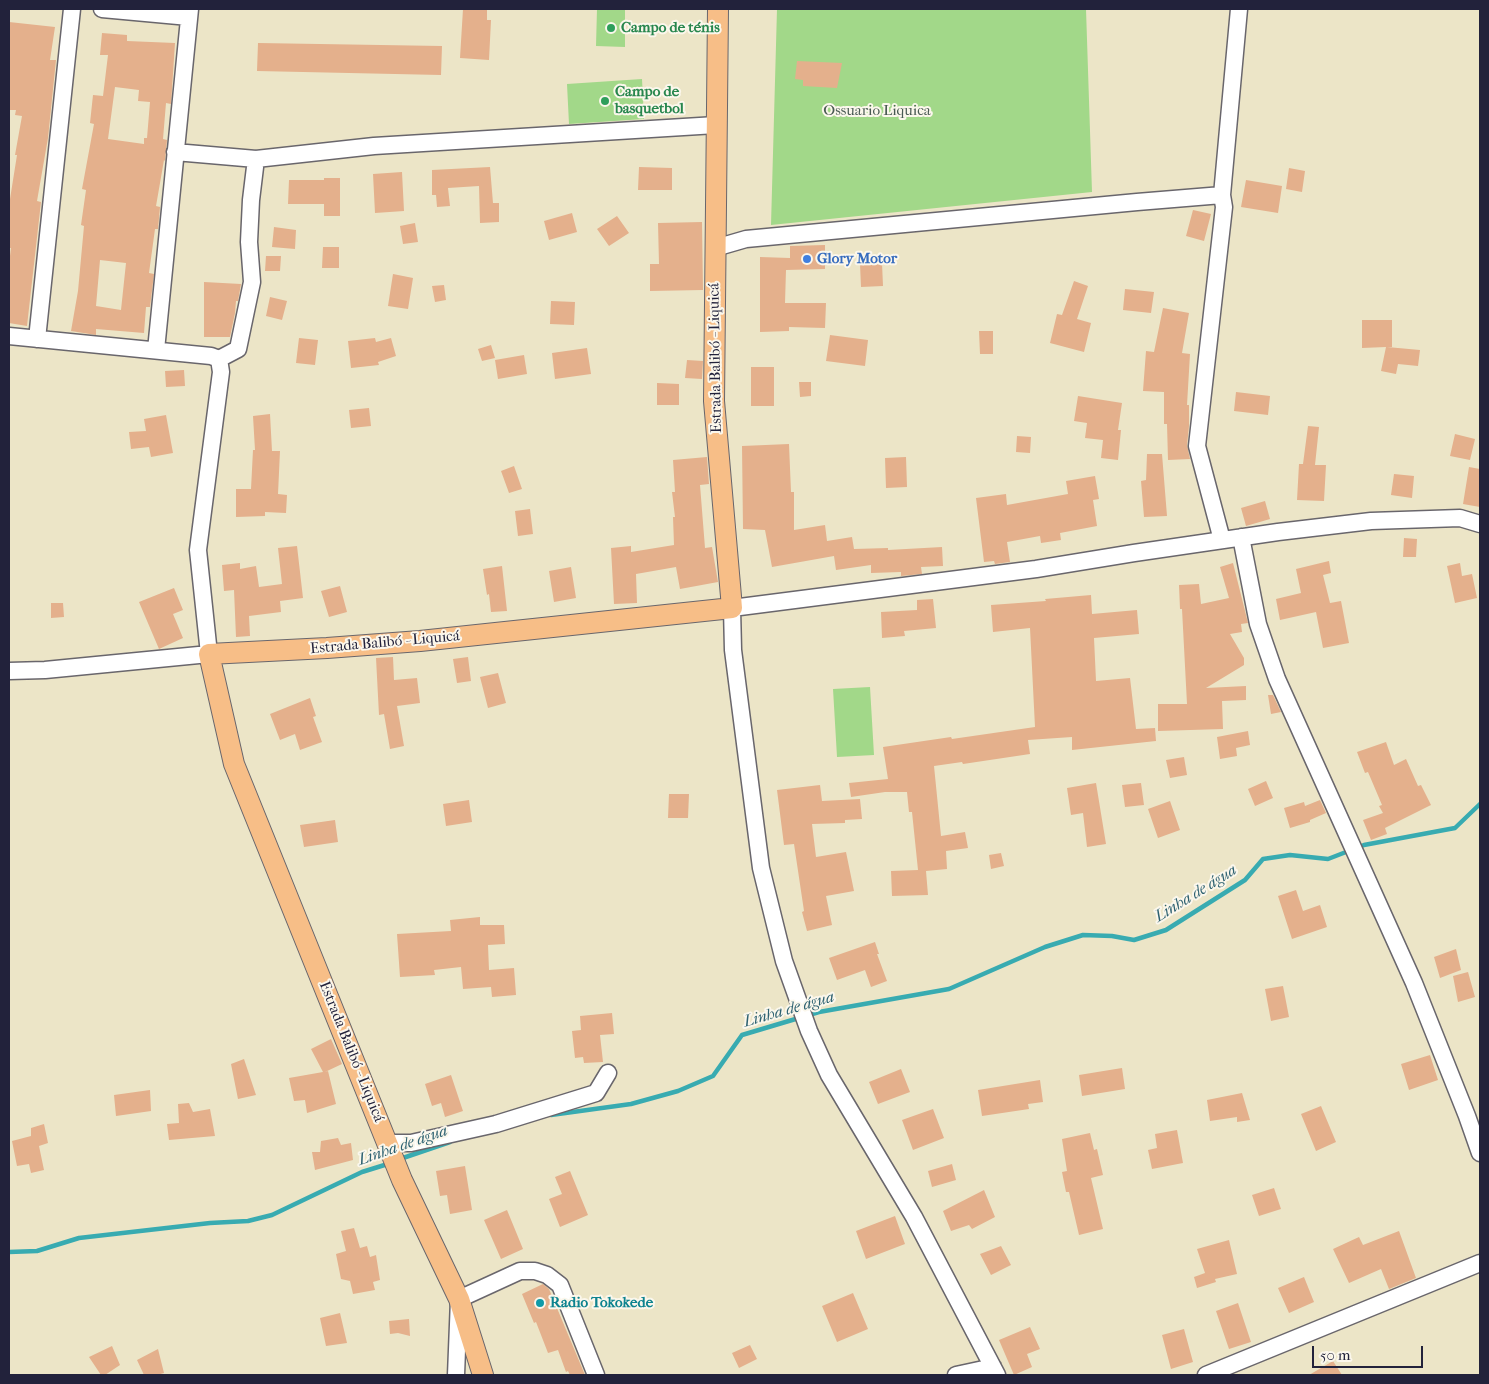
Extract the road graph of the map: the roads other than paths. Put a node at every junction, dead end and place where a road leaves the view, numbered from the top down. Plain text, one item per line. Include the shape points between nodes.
1 (72, 9) edge
2 (102, 9) edge
3 (718, 9) edge
4 (1239, 9) edge
5 (189, 13) edge
6 (716, 126) junction
7 (175, 152) junction
8 (256, 159) junction
9 (1222, 195) junction
10 (715, 248) junction
11 (9, 336) edge
12 (37, 339) junction
13 (156, 350) junction
14 (219, 359) junction
15 (1480, 524) edge
16 (1241, 538) junction
17 (1222, 540) junction
18 (732, 608) junction
19 (209, 654) junction
20 (9, 671) edge
21 (608, 1073) dead end
22 (388, 1145) junction
23 (1480, 1153) edge
24 (1480, 1263) edge
25 (459, 1299) junction
26 (995, 1371) edge
27 (456, 1375) edge
28 (483, 1375) edge
29 (596, 1375) edge
30 (956, 1375) edge
31 (1206, 1375) edge

1 - 12 street
2 - 5 street
3 - 6 main road, Estrada Balibó - Liquicá
4 - 9 street
5 - 7 street
6 - 8 street via 374,146
6 - 10 main road, Estrada Balibó - Liquicá
7 - 8 street
7 - 13 street
8 - 14 street via 249,242 252,282 238,349
9 - 10 street via 746,239
9 - 17 street via 1224,207 1197,446
10 - 18 main road, Estrada Balibó - Liquicá via 714,401
11 - 12 street
12 - 13 street
13 - 14 street
14 - 19 street via 198,550
15 - 16 street via 1460,518 1371,521
16 - 17 street
16 - 23 street via 1258,624 1277,679 1414,983
17 - 18 street via 1036,569
18 - 19 main road, Estrada Balibó - Liquicá via 420,642
18 - 26 street via 733,650 761,868 784,961 829,1075 914,1217
19 - 20 street
19 - 22 main road, Estrada Balibó - Liquicá via 234,764
21 - 22 street via 596,1093 487,1126
22 - 25 main road, Estrada Balibó - Liquicá
24 - 31 street
25 - 27 street
25 - 28 main road, Estrada Balibó - Liquicá
25 - 29 street via 520,1271 547,1275 560,1285
26 - 30 street

